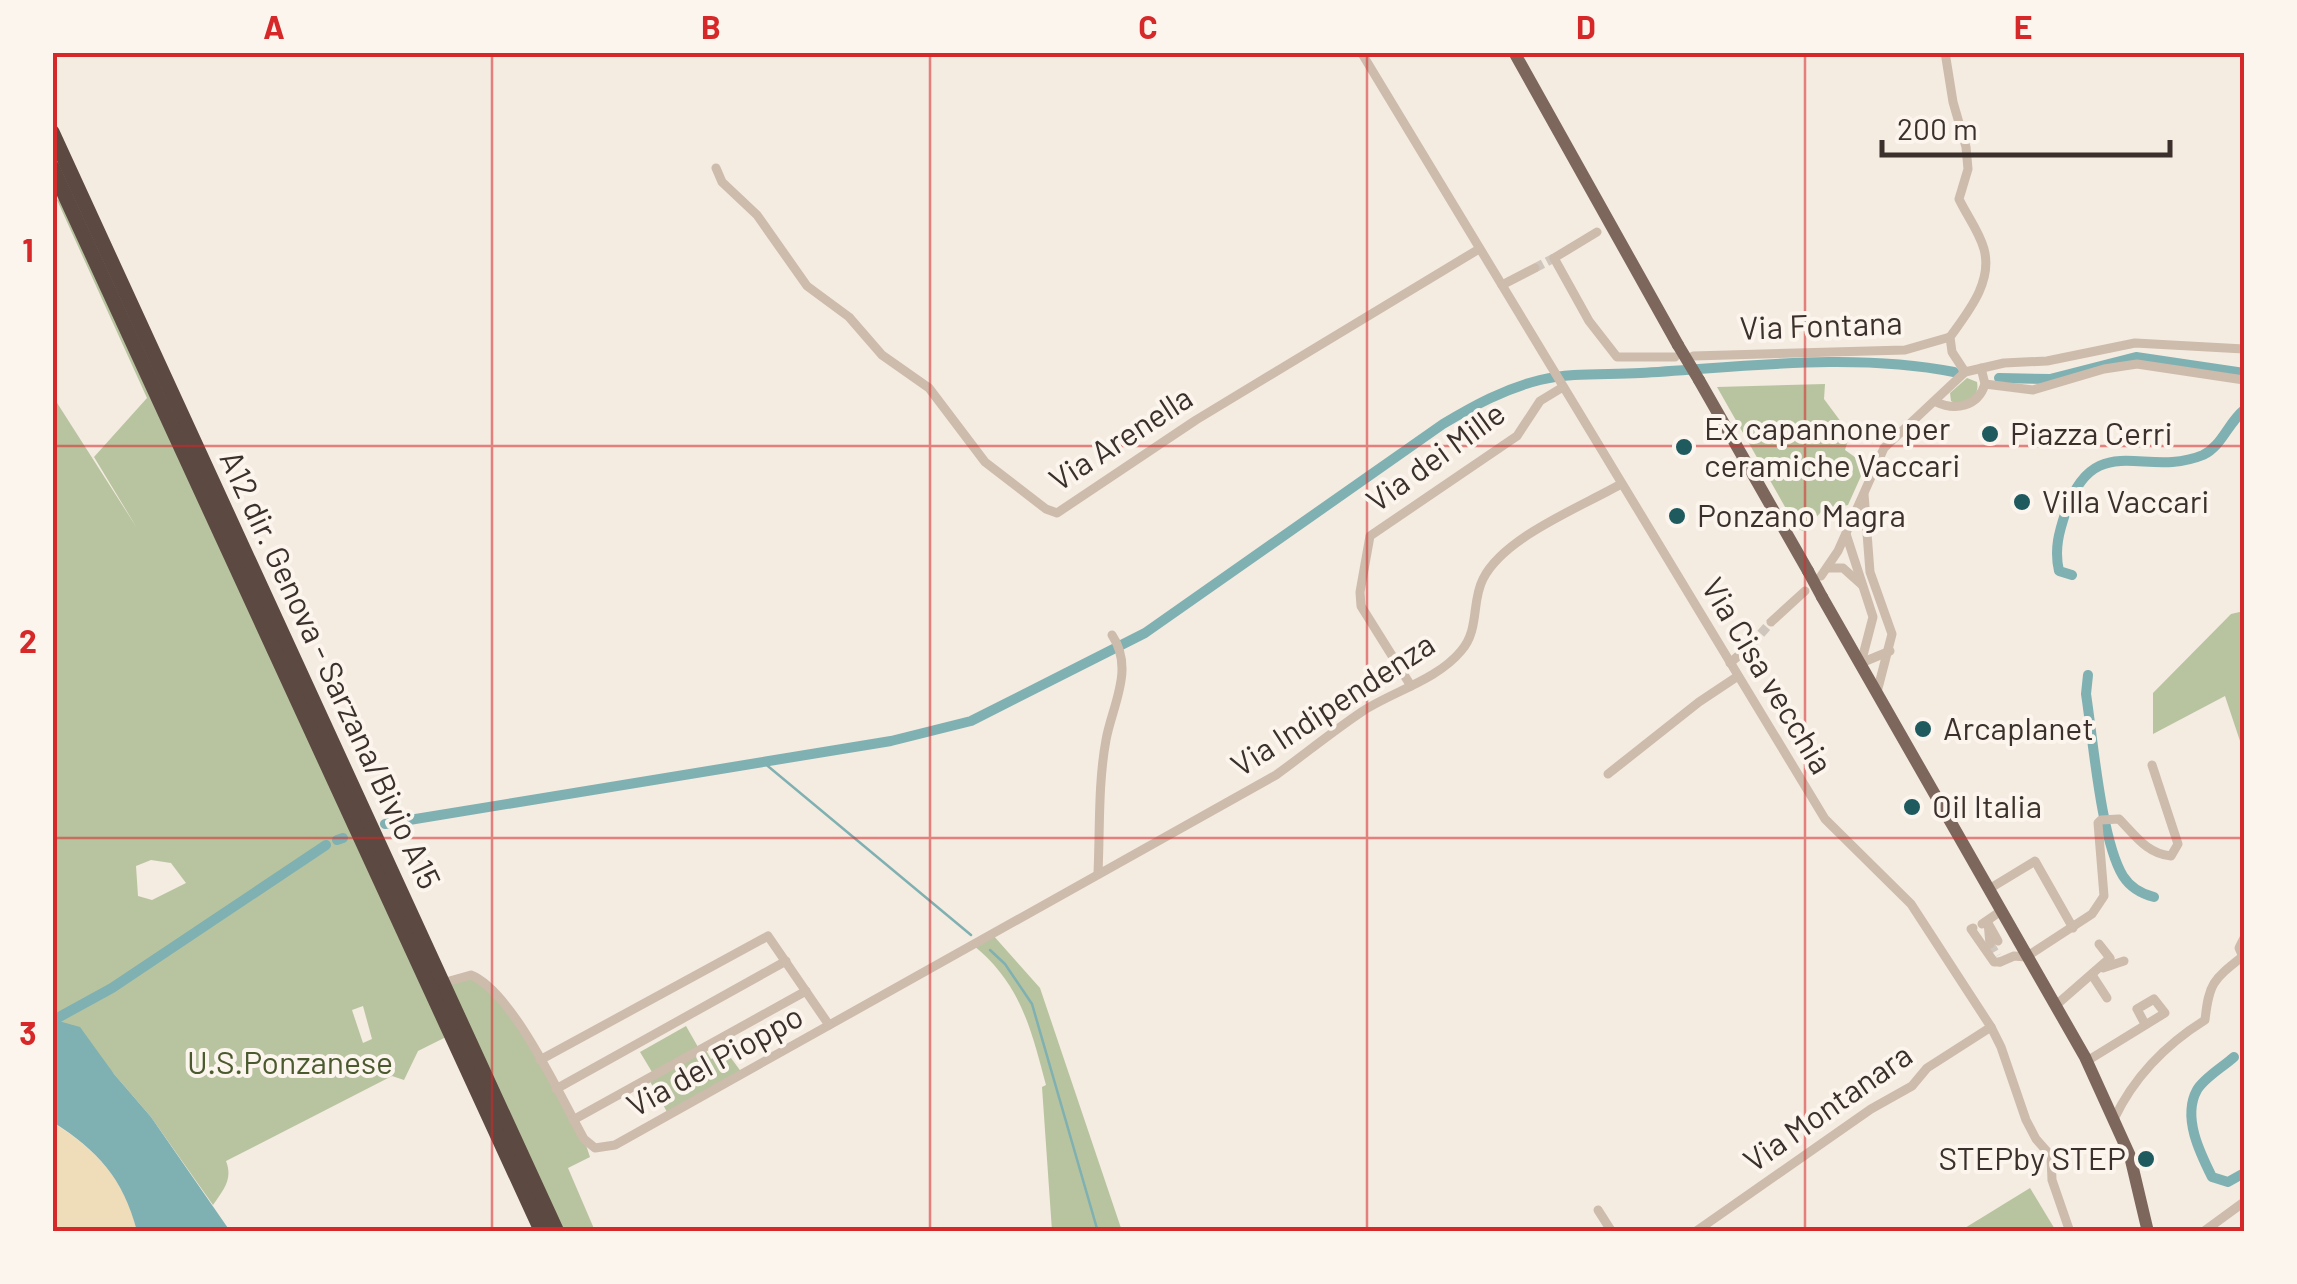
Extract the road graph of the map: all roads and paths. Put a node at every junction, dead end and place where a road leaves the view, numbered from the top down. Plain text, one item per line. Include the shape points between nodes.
1 (1361, 52) edge
2 (1514, 52) edge
3 (1946, 52) edge
4 (52, 132) edge
5 (52, 167) edge
6 (716, 168) dead end
7 (1597, 232) dead end
8 (1480, 248) junction
9 (1535, 268) tunnel mouth
10 (1502, 285) junction
11 (1950, 337) junction
12 (2244, 348) edge
13 (1677, 351) junction
14 (1693, 356) dead end
15 (1981, 368) junction
16 (1965, 372) junction
17 (2244, 380) edge
18 (1561, 384) junction
19 (1984, 384) junction
20 (1936, 402) junction
21 (1621, 484) junction
22 (1863, 491) junction
23 (1846, 534) junction
24 (1868, 540) junction
25 (1819, 572) junction
26 (1864, 588) junction
27 (1805, 591) dead end
28 (1772, 622) tunnel mouth
29 (1868, 634) junction
30 (1845, 636) junction
31 (1116, 642) dead end
32 (1752, 644) tunnel mouth
33 (1890, 651) junction
34 (1730, 663) junction
35 (1861, 663) junction
36 (1738, 676) junction
37 (1411, 686) junction
38 (1877, 692) junction
39 (2152, 765) dead end
40 (1608, 774) dead end
41 (1098, 873) junction
42 (1067, 890) joint
43 (1990, 890) junction
44 (2001, 911) junction
45 (1981, 925) junction
46 (2073, 928) junction
47 (2244, 938) edge
48 (2100, 944) dead end
49 (1999, 954) junction
50 (2026, 957) junction
51 (2244, 958) edge
52 (786, 961) junction
53 (2124, 961) dead end
54 (2094, 973) junction
55 (446, 982) dead end
56 (806, 991) junction
57 (2108, 998) dead end
58 (2055, 1006) junction
59 (2145, 1024) dead end
60 (829, 1025) junction
61 (1991, 1027) junction
62 (540, 1060) junction
63 (2087, 1061) junction
64 (556, 1089) junction
65 (573, 1120) junction
66 (2114, 1120) junction
67 (2244, 1202) edge
68 (1598, 1210) dead end
69 (2218, 1221) junction
70 (542, 1232) edge
71 (557, 1232) edge
72 (1612, 1232) edge
73 (1695, 1232) edge
74 (2070, 1232) edge
75 (2148, 1232) edge
76 (2203, 1232) edge
77 (2224, 1232) edge

1 - 8 street, Via Cisa vecchia
2 - 13 main road
3 - 11 street via 1968,169 1959,198 1986,265 1978,294
4 - 71 highway, A12 dir. Genova - Sarzana/Bivio A15
5 - 70 highway
6 - 8 street, Via Arenella via 807,286 929,388 984,462 1057,513 1196,420
7 - 13 street via 1554,258 1589,321 1617,357
8 - 10 street, Via Cisa vecchia
9 - 10 street
10 - 18 street, Via Cisa vecchia
11 - 14 street, Via Fontana via 1905,350
11 - 16 street
12 - 15 street via 2136,343
13 - 25 main road, bridge
15 - 16 street
15 - 19 street
16 - 20 street
17 - 19 street via 2137,364 2033,390
18 - 21 street, Via Cisa vecchia
18 - 37 street, Via dei Mille via 1540,401 1517,436 1370,536 1360,606
19 - 20 street via 1967,406
20 - 22 street via 1891,438
21 - 34 street, Via Cisa vecchia
21 - 37 street, Via Indipendenza via 1503,554 1480,585 1476,622 1460,654
22 - 23 street
22 - 24 street
23 - 24 street
23 - 25 street
23 - 26 street
24 - 33 street via 1870,572 1892,634
25 - 26 street via 1843,568
25 - 30 main road, bridge via 1822,596
26 - 29 street via 1873,616
27 - 28 street
29 - 30 street
29 - 35 street
30 - 35 main road
31 - 41 street via 1119,702 1106,737
32 - 34 street
33 - 35 street
33 - 38 street
34 - 36 street, Via Cisa vecchia
35 - 38 main road
36 - 40 street
36 - 61 street, Via Cisa vecchia via 1825,819 1911,904
37 - 41 street, Via Indipendenza via 1365,709 1276,775
38 - 43 main road
39 - 46 street via 2175,852 2159,855 2119,819 2101,820 2104,896
41 - 42 street, Via Indipendenza
42 - 60 street, Via del Pioppo
43 - 44 main road
43 - 46 street via 2035,862
44 - 45 street
44 - 50 main road
45 - 49 street
45 - 49 street via 1971,929
46 - 50 street
47 - 51 street
48 - 54 street via 2110,958
49 - 50 street
50 - 58 main road
51 - 66 street via 2214,980 2205,1020 2150,1064
52 - 56 street
52 - 62 street via 768,936
52 - 64 street
53 - 54 street
54 - 57 street
54 - 58 street
55 - 62 street, Via del Pioppo via 471,976 490,986
56 - 60 street
56 - 65 street
58 - 63 main road
59 - 63 street
60 - 65 street, Via del Pioppo via 615,1145 588,1144
61 - 73 street, Via Montanara
61 - 74 street, Via Cisa vecchia via 2026,1120 2051,1156
62 - 64 street, Via del Pioppo
63 - 66 main road
64 - 65 street, Via del Pioppo
66 - 75 main road
67 - 69 street
68 - 72 street
69 - 76 street
69 - 77 street

